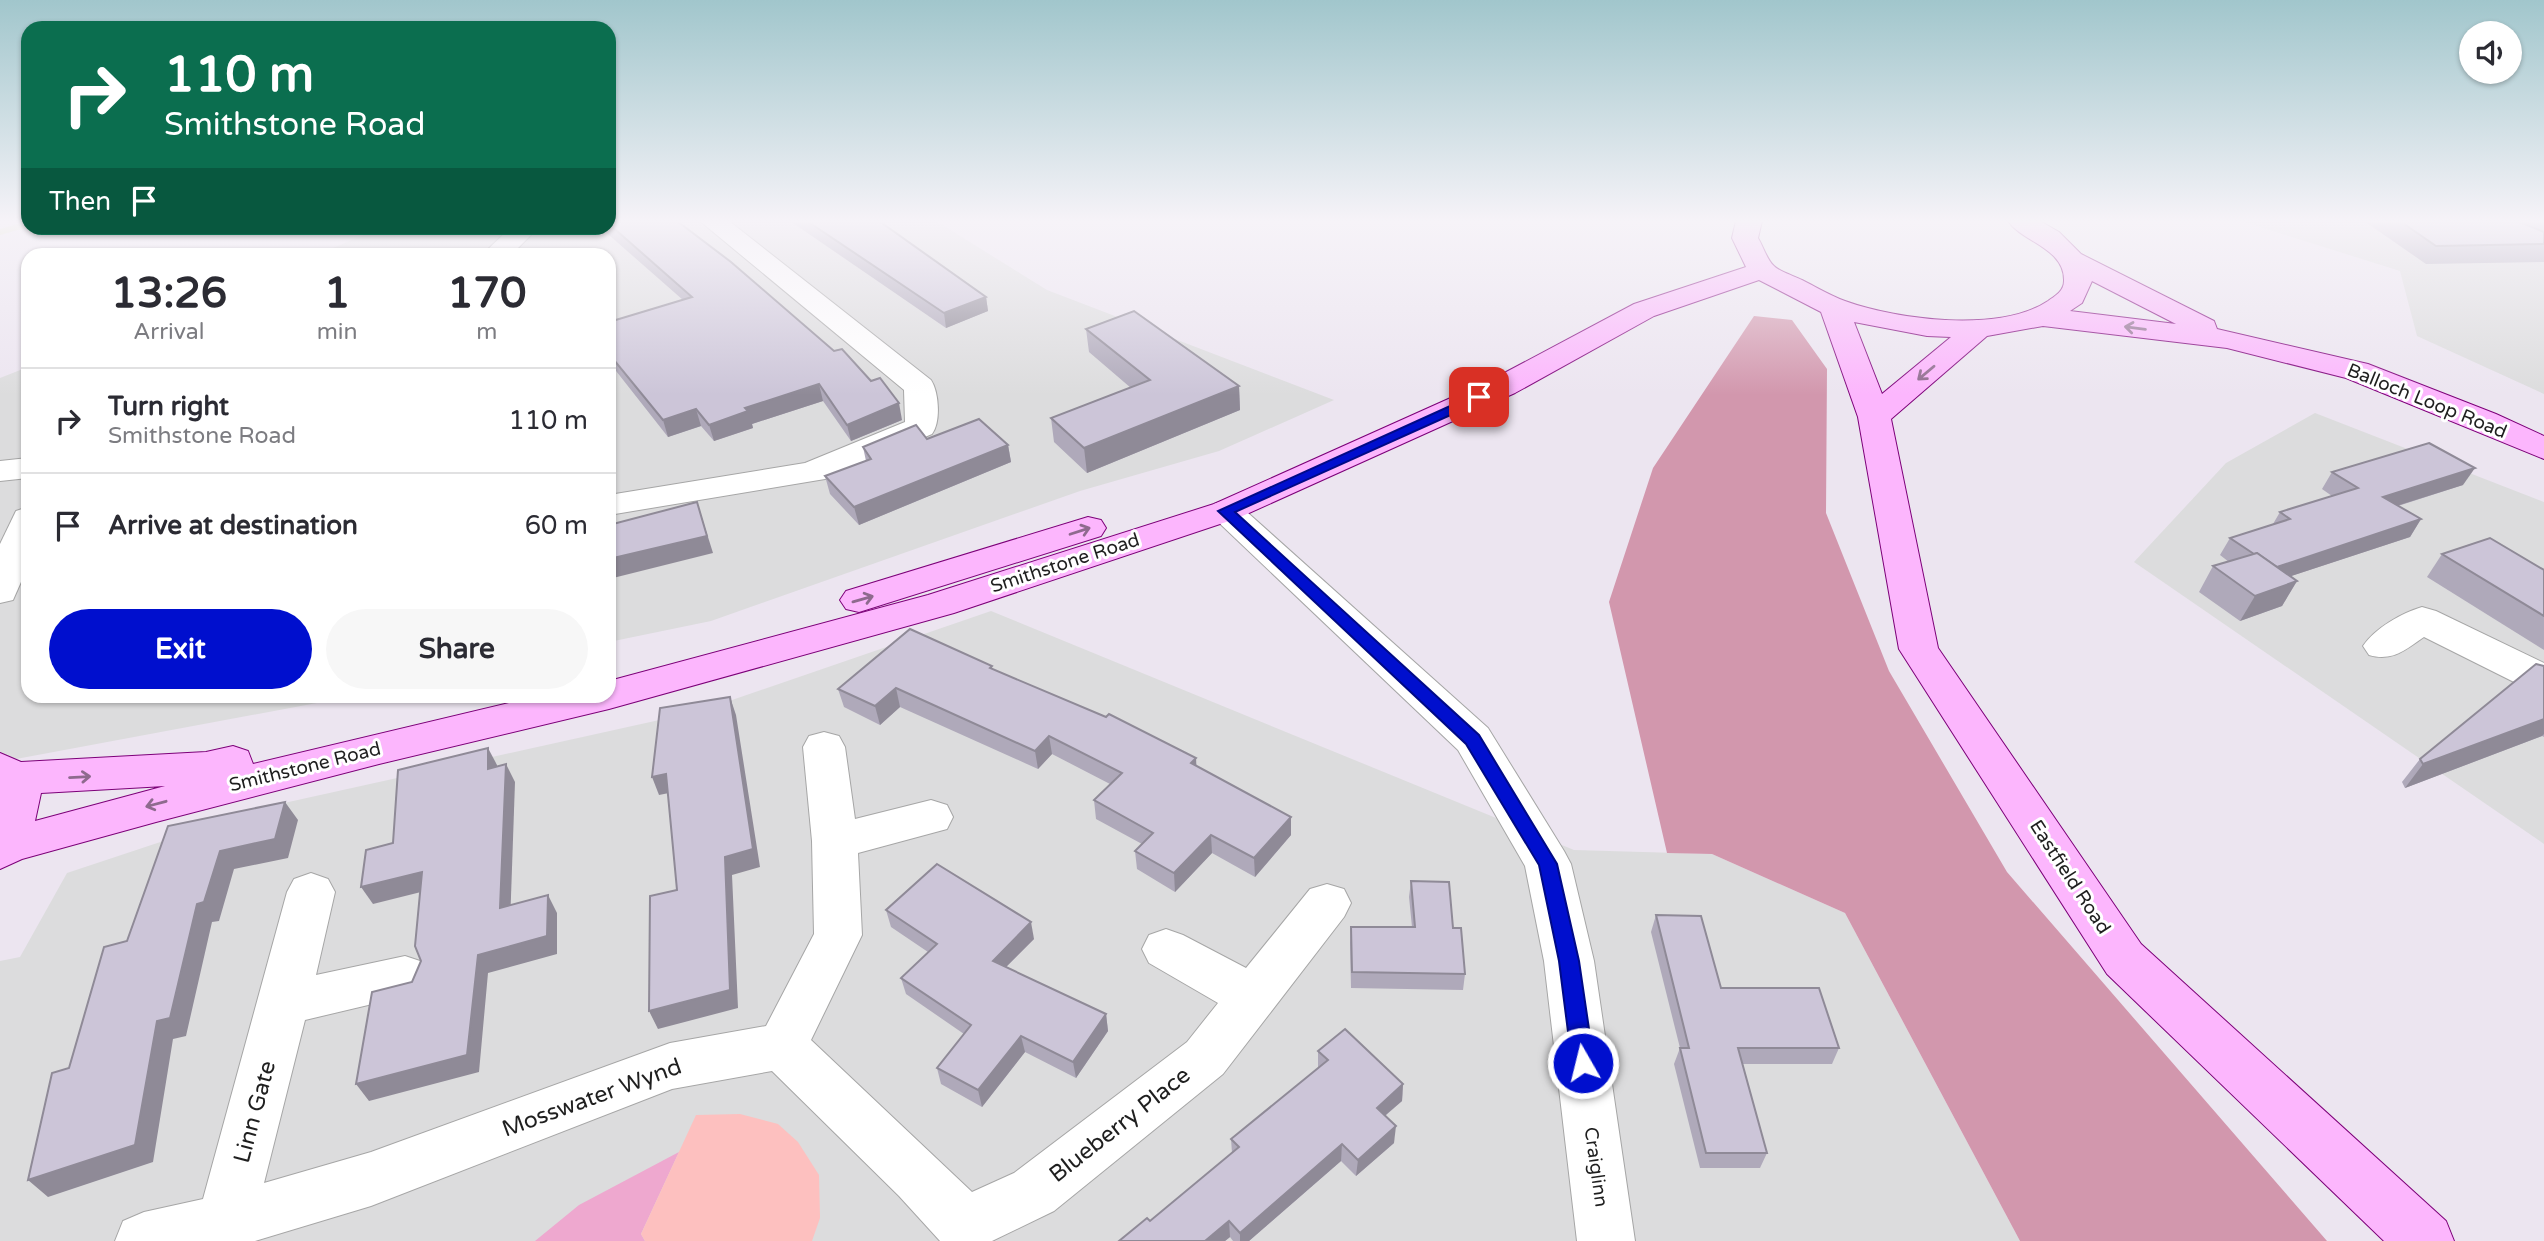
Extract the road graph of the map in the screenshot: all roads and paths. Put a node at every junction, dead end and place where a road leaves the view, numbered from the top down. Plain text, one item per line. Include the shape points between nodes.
1 (785, 279) edge
2 (1724, 279) edge
3 (1787, 279) edge
4 (2077, 279) edge
5 (2108, 279) edge
6 (1834, 307) junction
7 (2043, 317) junction
8 (1978, 329) junction
9 (2227, 339) junction
10 (1504, 386) junction
11 (1874, 416) junction
12 (2544, 449) edge
13 (21, 469) edge
14 (0, 471) edge
15 (616, 504) edge
16 (1226, 511) junction
17 (21, 536) edge
18 (0, 591) edge
19 (2383, 646) dead end
20 (616, 671) edge
21 (2544, 680) edge
22 (616, 693) edge
23 (480, 703) edge
24 (574, 703) edge
25 (824, 747) dead end
26 (6, 774) edge
27 (931, 817) dead end
28 (835, 841) junction
29 (4, 848) edge
30 (311, 891) dead end
31 (1327, 903) dead end
32 (1166, 949) dead end
33 (405, 977) dead end
34 (1253, 997) junction
35 (284, 1003) junction
36 (782, 1046) junction
37 (225, 1222) junction
38 (959, 1233) edge
39 (144, 1241) edge
40 (1606, 1241) edge
41 (2425, 1241) edge

1 - 15 street via 920,387 921,427 813,472
2 - 10 street, Smithstone Road via 1644,310
3 - 6 street
4 - 7 street via 2072,297
5 - 9 street, Balloch Loop Road
6 - 8 street via 1927,327
6 - 11 street, Eastfield Road
7 - 8 street
9 -> 7 street, Balloch Loop Road
8 -> 11 street
9 - 12 street, Balloch Loop Road via 2357,370
10 - 16 street, Smithstone Road
20 -> 10 street, Smithstone Road via 887,592 1279,467
11 - 41 street, Eastfield Road via 1919,649 2124,959
13 - 14 street
16 - 22 street, Smithstone Road via 941,604
16 - 40 street, Craiglinn via 1473,739 1548,864 1569,961
17 - 18 street
19 - 21 street via 2422,620
26 -> 23 street, Smithstone Road via 206,768
24 -> 29 street, Smithstone Road via 162,802
25 - 28 street
26 - 29 street, Smithstone Road via 20,787
27 - 28 street
28 - 36 street via 838,935
30 - 35 street, Linn Gate
31 - 34 street, Blueberry Place
32 - 34 street
33 - 35 street
34 - 38 street, Blueberry Place via 1205,1058 1034,1192
35 - 37 street, Linn Gate
36 - 37 street, Mosswater Wynd via 670,1066 371,1180
36 - 38 street via 919,1177
37 - 39 street, Mosswater Wynd

